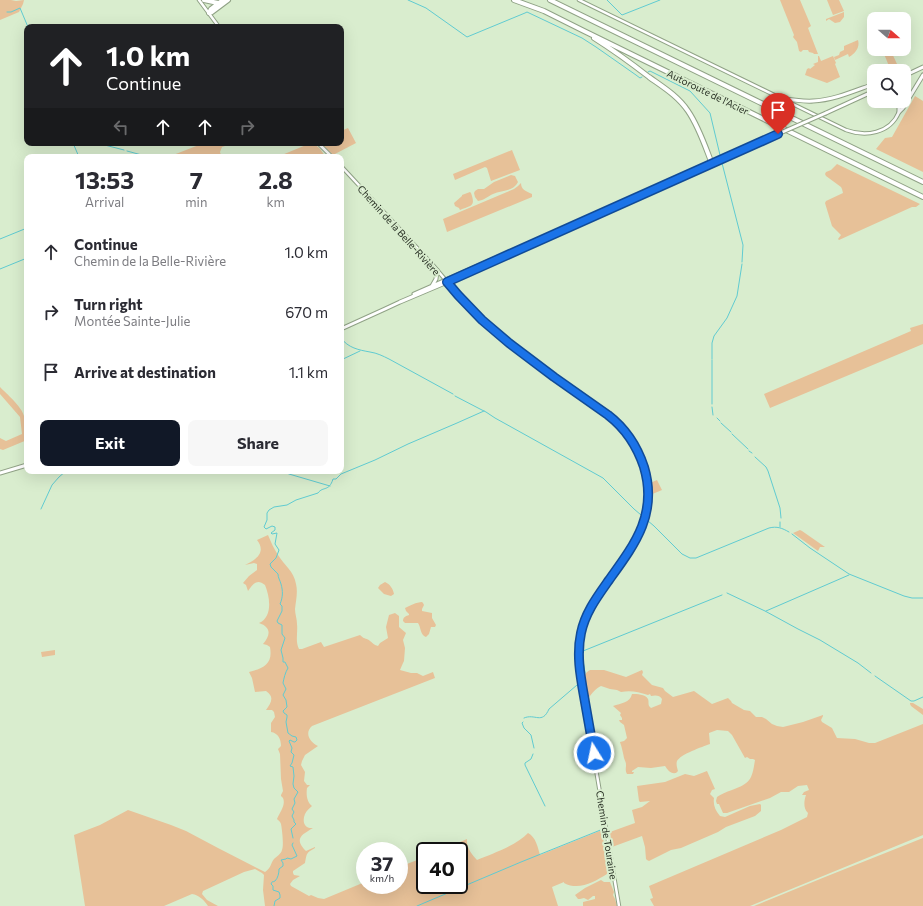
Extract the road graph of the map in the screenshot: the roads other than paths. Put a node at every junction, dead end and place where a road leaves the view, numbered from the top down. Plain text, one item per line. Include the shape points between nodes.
1 (199, 0) edge
2 (204, 0) edge
3 (223, 0) edge
4 (228, 0) edge
5 (514, 0) edge
6 (550, 0) edge
7 (579, 0) edge
8 (218, 3) junction
9 (208, 13) junction
10 (217, 24) edge
11 (577, 27) junction
12 (923, 67) edge
13 (911, 73) edge
14 (923, 75) edge
15 (867, 86) edge
16 (867, 94) edge
17 (782, 99) junction
18 (899, 108) edge
19 (899, 112) junction
20 (321, 146) edge
21 (329, 154) edge
22 (712, 164) junction
23 (344, 169) edge
24 (923, 182) edge
25 (923, 197) edge
26 (437, 270) junction
27 (446, 281) junction
28 (432, 286) junction
29 (400, 302) junction
30 (344, 328) edge
31 (624, 430) joint
32 (24, 466) edge
33 (0, 473) edge
34 (619, 906) edge

1 - 9 street
2 - 8 highway
3 - 8 highway
4 - 9 highway
5 - 11 highway, Autoroute de l'Acier
6 - 24 highway, Autoroute de l'Acier
7 - 17 street
8 - 9 highway
9 - 10 street
11 - 22 highway via 616,52 677,98 693,120
11 - 25 highway, Autoroute de l'Acier
12 - 13 main road
14 - 19 main road
15 - 17 main road via 840,96 808,102
16 - 22 main road, bridge
17 - 19 street via 839,127 858,133 873,133 884,129
18 - 19 main road
20 - 21 street
22 - 27 main road
23 - 26 street, Chemin de la Belle-Rivière
26 - 27 street, Chemin de la Belle-Rivière
26 - 28 main road
27 - 28 main road
27 - 29 main road
27 - 31 street, Chemin de la Belle-Rivière via 482,320 509,343 608,415
28 - 29 main road
29 - 30 main road
31 - 34 street, Chemin de Touraine via 637,449 645,472 647,503 644,520 632,548 588,612 579,650 579,668
32 - 33 main road

